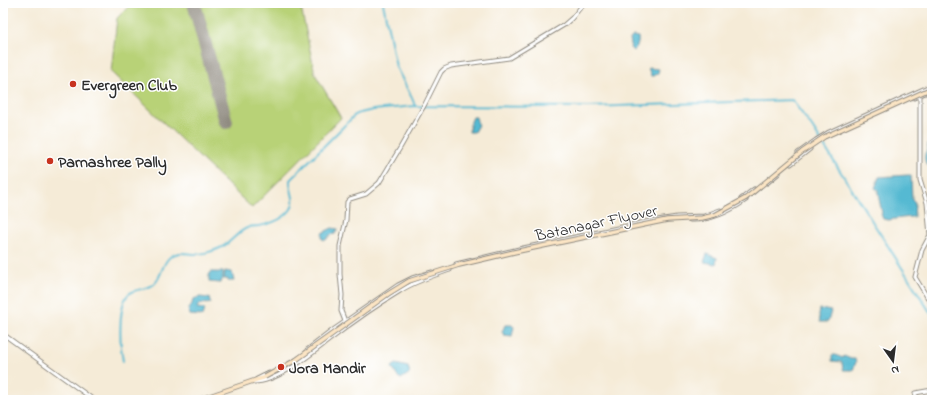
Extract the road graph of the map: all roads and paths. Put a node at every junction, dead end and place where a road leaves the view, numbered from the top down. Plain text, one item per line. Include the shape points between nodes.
1 (584, 3) edge
2 (932, 88) edge
3 (918, 91) junction
4 (920, 95) junction
5 (824, 137) junction
6 (932, 305) edge
7 (345, 321) junction
8 (348, 326) junction
9 (3, 334) edge
10 (255, 381) junction
11 (932, 390) edge
12 (94, 400) edge
13 (198, 400) edge
14 (202, 400) edge
15 (918, 400) edge

1 - 7 street via 564,25 509,58 444,69 376,186 366,194 347,202 340,246 340,311
2 - 3 street
2 - 4 street
2 - 10 main road, Batanagar Flyover, bridge via 824,137 746,198 715,215 667,220 514,252 459,265 409,281 296,360
3 - 4 street
3 - 5 street
4 - 5 street
4 - 6 street via 920,180 927,203 930,235 922,250 915,277
5 - 7 street, bridge via 816,140 743,198 714,213 658,220 460,263 404,282
5 - 8 street, bridge via 744,201 714,217 662,222 459,266 408,286
7 - 8 street
7 - 10 street via 296,358
8 - 10 street via 284,372 266,380
9 - 12 street
10 - 13 main road
10 - 14 main road
11 - 15 street via 915,394

